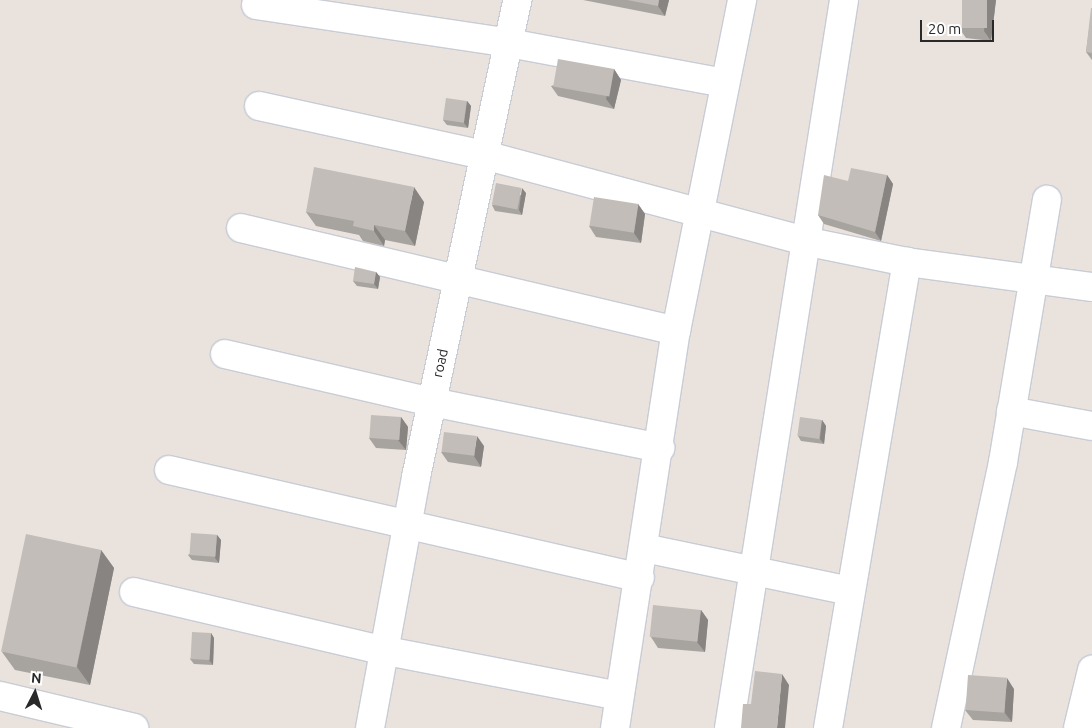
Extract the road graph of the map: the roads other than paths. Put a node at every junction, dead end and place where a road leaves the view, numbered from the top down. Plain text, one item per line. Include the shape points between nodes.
1 (517, 0) edge
2 (742, 0) edge
3 (844, 0) edge
4 (256, 5) dead end
5 (509, 43) junction
6 (724, 83) junction
7 (259, 106) dead end
8 (484, 155) junction
9 (1047, 200) dead end
10 (700, 214) junction
11 (241, 228) dead end
12 (809, 242) junction
13 (906, 262) junction
14 (458, 277) junction
15 (1034, 277) junction
16 (1092, 287) edge
17 (676, 331) junction
18 (225, 354) dead end
19 (432, 402) junction
20 (1011, 411) junction
21 (1092, 426) edge
22 (660, 448) junction
23 (168, 470) dead end
24 (407, 527) junction
25 (644, 548) junction
26 (756, 570) junction
27 (640, 578) junction
28 (850, 591) junction
29 (134, 592) dead end
30 (386, 651) junction
31 (1092, 670) edge
32 (0, 696) edge
33 (618, 696) junction
34 (98, 724) edge
35 (134, 728) edge
36 (370, 728) edge
37 (615, 728) edge
38 (729, 728) edge
39 (828, 728) edge
40 (946, 728) edge
41 (1078, 728) edge

1 - 5 street, road
2 - 6 street
3 - 12 street
4 - 5 street
5 - 6 street
5 - 8 street, road
6 - 10 street
7 - 8 street
8 - 10 street
8 - 14 street, road
9 - 15 street
10 - 12 street
10 - 17 street
11 - 14 street
12 - 13 street
12 - 26 street
13 - 15 street
13 - 28 street
14 - 17 street
14 - 19 street, road
15 - 16 street
15 - 20 street
17 - 22 street
18 - 19 street
19 - 22 street
19 - 24 street, road
20 - 21 street
20 - 40 street
22 - 25 street
23 - 24 street
24 - 27 street
24 - 30 street, road
25 - 26 street
25 - 27 street
26 - 28 street
26 - 38 street
27 - 33 street
28 - 39 street
29 - 30 street
30 - 33 street
30 - 36 street, road
31 - 41 street
32 - 34 street
33 - 37 street
34 - 35 street

